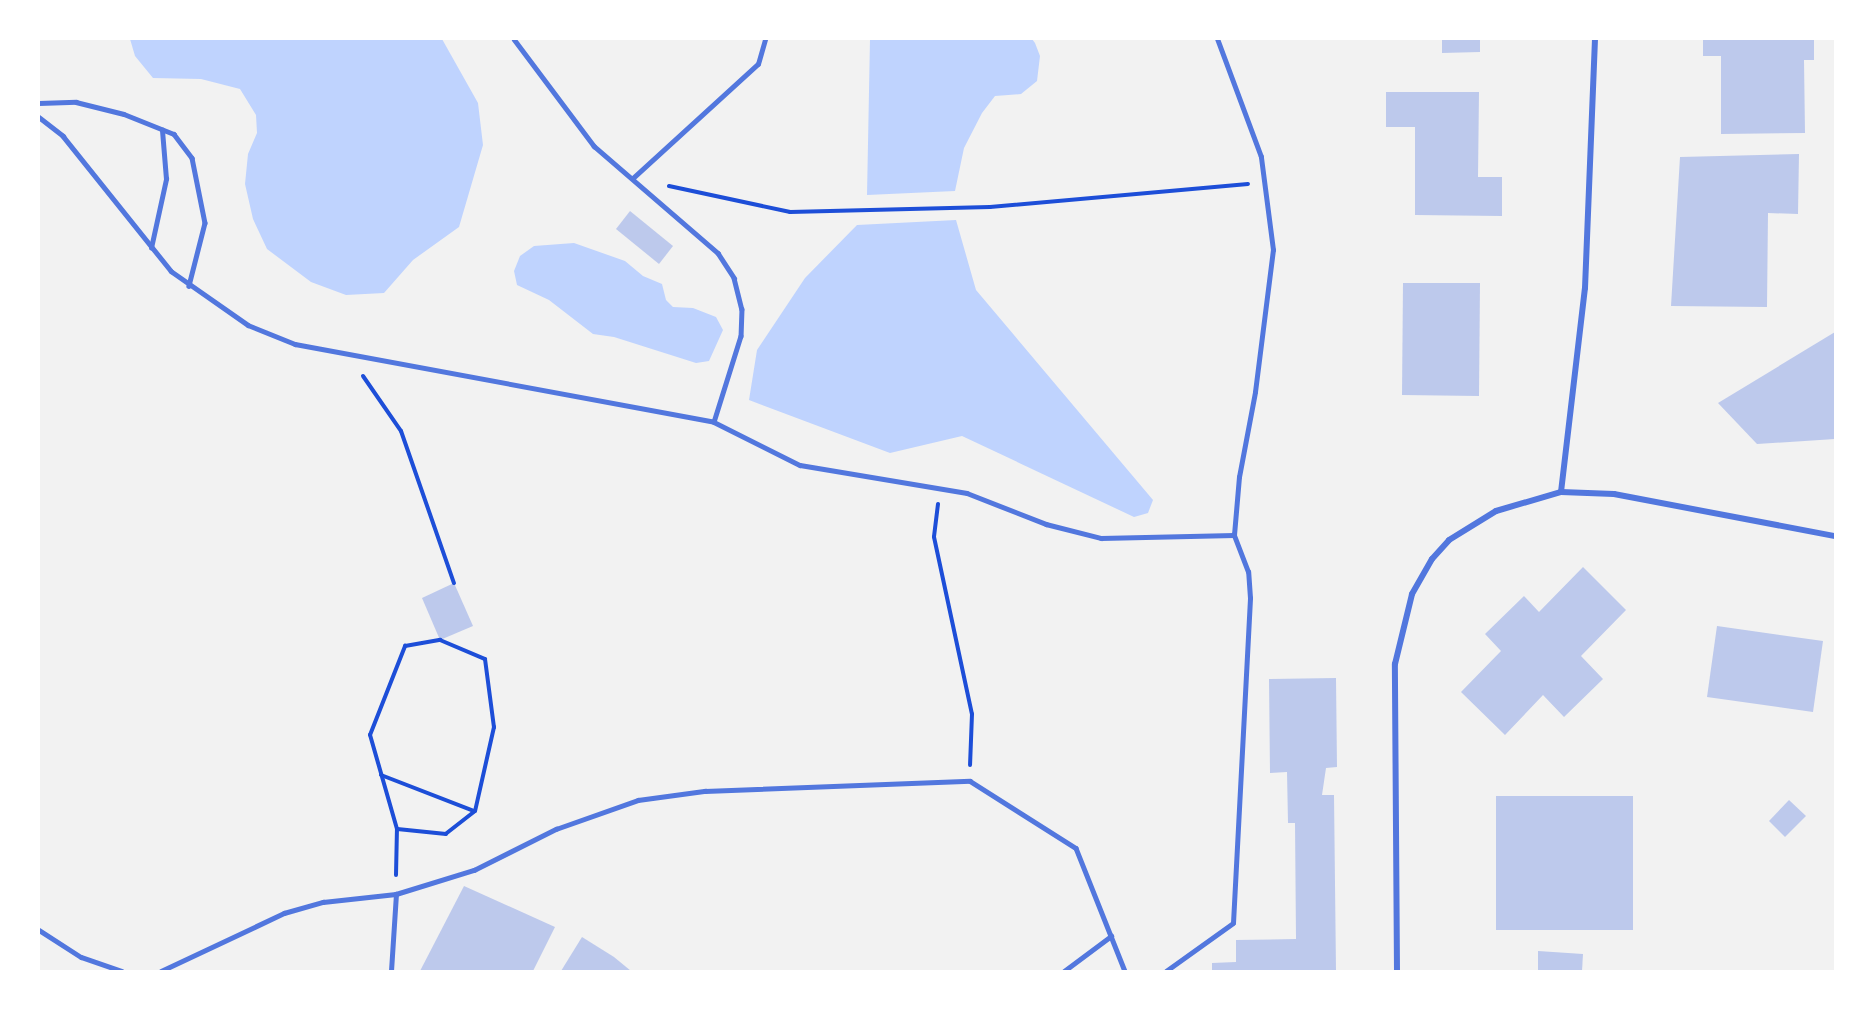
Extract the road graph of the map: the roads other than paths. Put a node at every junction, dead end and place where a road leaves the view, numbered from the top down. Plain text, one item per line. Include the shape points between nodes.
1 (514, 39) edge
2 (765, 39) edge
3 (1217, 39) edge
4 (1595, 39) edge
5 (39, 103) edge
6 (39, 117) edge
7 (162, 130) junction
8 (633, 178) junction
9 (151, 248) junction
10 (189, 286) junction
11 (714, 422) junction
12 (1561, 492) junction
13 (1234, 535) junction
14 (1835, 536) edge
15 (396, 894) junction
16 (39, 930) edge
17 (1111, 936) junction
18 (122, 971) edge
19 (161, 971) edge
20 (391, 971) edge
21 (1064, 971) edge
22 (1125, 971) edge
23 (1166, 971) edge
24 (1397, 971) edge

1 - 8 lane via 594,146
2 - 8 lane via 758,64
3 - 13 lane via 1255,137 1267,183 1273,231 1270,285 1239,477
4 - 12 street via 1585,288
5 - 7 lane via 76,102 124,114
6 - 9 lane via 63,136
7 - 9 lane via 166,179
7 - 10 lane via 174,134 192,158 200,190 205,223
8 - 11 lane via 717,253 738,288 740,342
9 - 10 lane
10 - 11 lane via 248,325 272,335
11 - 13 lane via 800,465 967,493 1046,524 1101,538
12 - 14 street via 1614,494
12 - 24 street via 1515,504 1472,524 1449,540 1422,575 1405,615 1395,664
13 - 23 lane via 1248,572 1250,598 1233,923
15 - 17 lane via 474,870 556,828 638,800 705,791 970,781 1076,848
15 - 19 lane via 303,906
15 - 20 lane
16 - 18 lane via 81,957
17 - 21 street
17 - 22 lane

